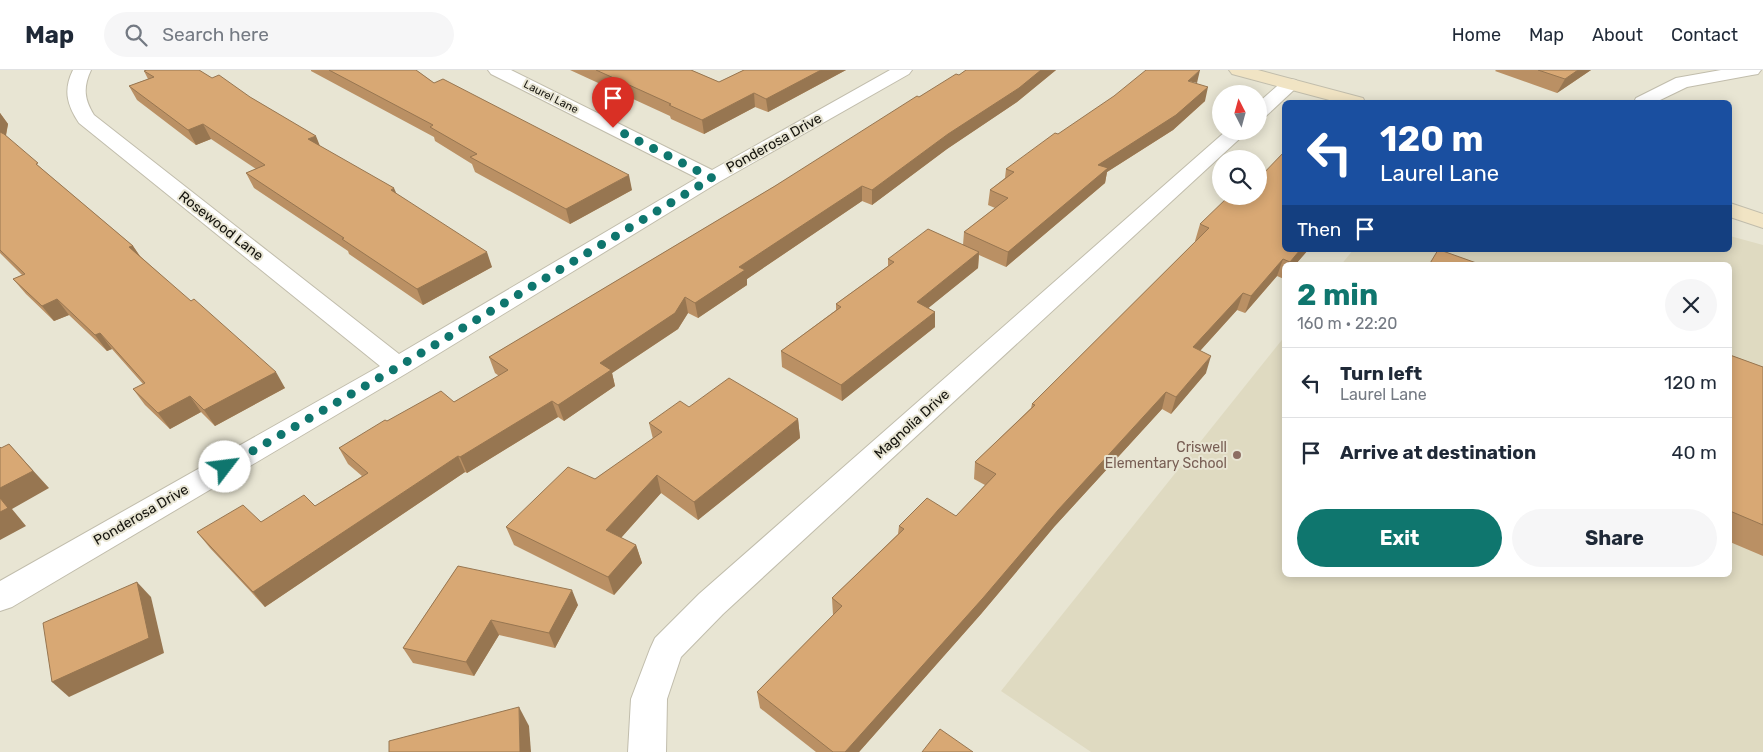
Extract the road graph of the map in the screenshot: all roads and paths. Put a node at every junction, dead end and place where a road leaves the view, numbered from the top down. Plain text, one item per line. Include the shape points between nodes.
1 (82, 70) edge
2 (497, 70) edge
3 (903, 70) edge
4 (1238, 70) edge
5 (1752, 70) edge
6 (1290, 84) junction
7 (1349, 100) edge
8 (1647, 100) edge
9 (1268, 104) edge
10 (1228, 140) edge
11 (712, 178) junction
12 (1732, 211) edge
13 (1763, 221) edge
14 (398, 367) junction
15 (0, 597) edge
16 (647, 752) edge

1 - 14 street, Rosewood Lane via 75,84 78,104 86,119
2 - 11 street, Laurel Lane
3 - 11 street, Ponderosa Drive
4 - 6 main road
5 - 8 street via 1682,82
6 - 7 main road
6 - 9 street
10 - 16 street, Magnolia Drive via 712,604 667,649 649,699
11 - 14 street, Ponderosa Drive
12 - 13 main road
14 - 15 street, Ponderosa Drive

